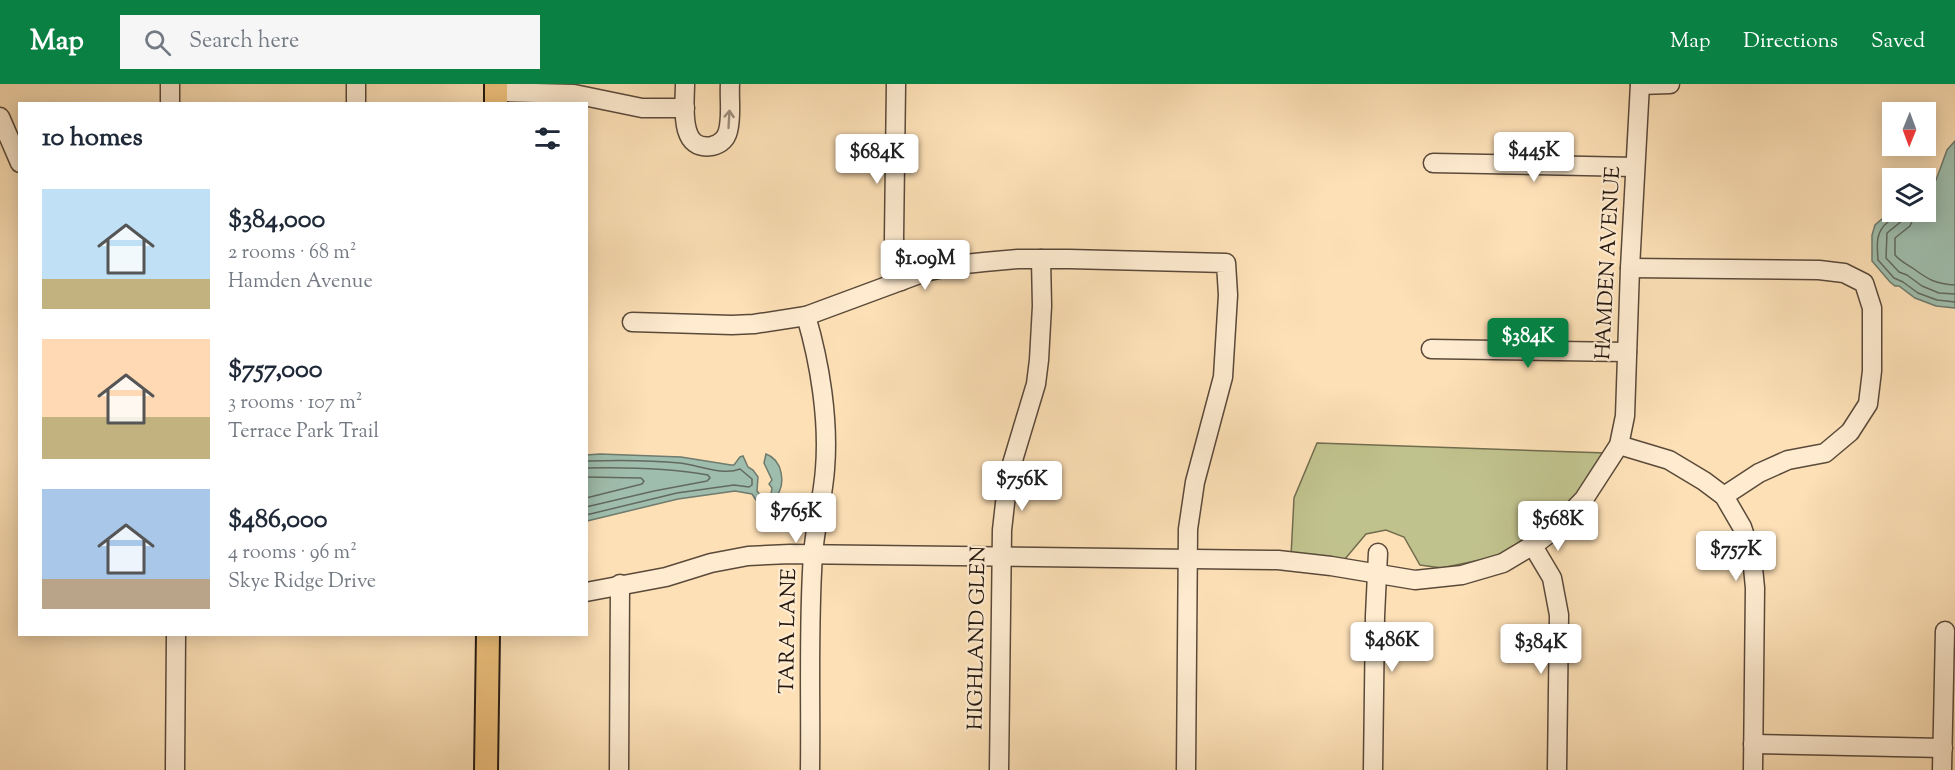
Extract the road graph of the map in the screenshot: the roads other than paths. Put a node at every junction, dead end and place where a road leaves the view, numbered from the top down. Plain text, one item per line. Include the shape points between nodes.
1 (170, 84) edge
2 (356, 84) edge
3 (686, 84) edge
4 (730, 84) edge
5 (896, 84) edge
6 (1640, 84) edge
7 (1670, 84) edge
8 (496, 93) edge
9 (170, 102) edge
10 (356, 102) edge
11 (685, 108) junction
12 (0, 117) edge
13 (18, 158) edge
14 (1433, 163) dead end
15 (1635, 167) junction
16 (1041, 259) junction
17 (1630, 268) junction
18 (901, 281) junction
19 (806, 316) junction
20 (632, 322) dead end
21 (1431, 349) dead end
22 (1627, 352) junction
23 (1619, 444) junction
24 (1725, 496) junction
25 (1533, 546) junction
26 (1378, 553) dead end
27 (813, 554) junction
28 (1002, 556) junction
29 (1188, 559) junction
30 (1377, 574) junction
31 (588, 584) edge
32 (616, 585) junction
33 (588, 592) edge
34 (1945, 631) dead end
35 (176, 636) edge
36 (488, 636) edge
37 (1753, 744) junction
38 (1943, 748) junction
39 (175, 770) edge
40 (486, 770) edge
41 (619, 770) edge
42 (810, 770) edge
43 (999, 770) edge
44 (1186, 770) edge
45 (1373, 770) edge
46 (1557, 770) edge
47 (1753, 770) edge
48 (1942, 770) edge

1 - 9 street
2 - 10 street
3 - 11 street
11 -> 4 street via 684,122 692,141 714,146 725,138 728,130
5 - 18 street via 894,238
6 - 7 street
6 - 15 street, HAMDEN AVENUE
8 - 11 street via 574,94 642,108
12 - 13 street
14 - 15 street
15 - 17 street, HAMDEN AVENUE
16 - 18 street via 956,265
16 - 28 street, HIGHLAND GLEN via 1036,384 1008,477
16 - 29 street via 1226,263 1223,377 1195,482
17 - 22 street, HAMDEN AVENUE
17 - 24 street via 1819,270 1844,273 1864,283 1872,308 1872,371 1869,404 1851,432 1825,453 1788,460 1759,473
18 - 19 street
19 - 20 street via 732,325
19 - 27 street, TARA LANE via 819,377 826,452
21 - 22 street
22 - 23 street, HAMDEN AVENUE via 1625,416
23 - 24 street via 1669,460
23 - 25 street via 1584,499 1555,530
24 - 37 street via 1752,557
25 - 30 street via 1503,563 1462,576 1414,580
25 - 46 street via 1552,578 1559,615
26 - 30 street
27 - 28 street
27 - 32 street via 748,556
27 - 42 street, TARA LANE
28 - 29 street
28 - 43 street, HIGHLAND GLEN
29 - 30 street via 1299,562
29 - 44 street
30 - 45 street
31 - 32 street
32 - 33 street
32 - 41 street
34 - 38 street
35 - 39 street
36 - 40 main road
37 - 38 street
37 - 47 street
38 - 48 street

